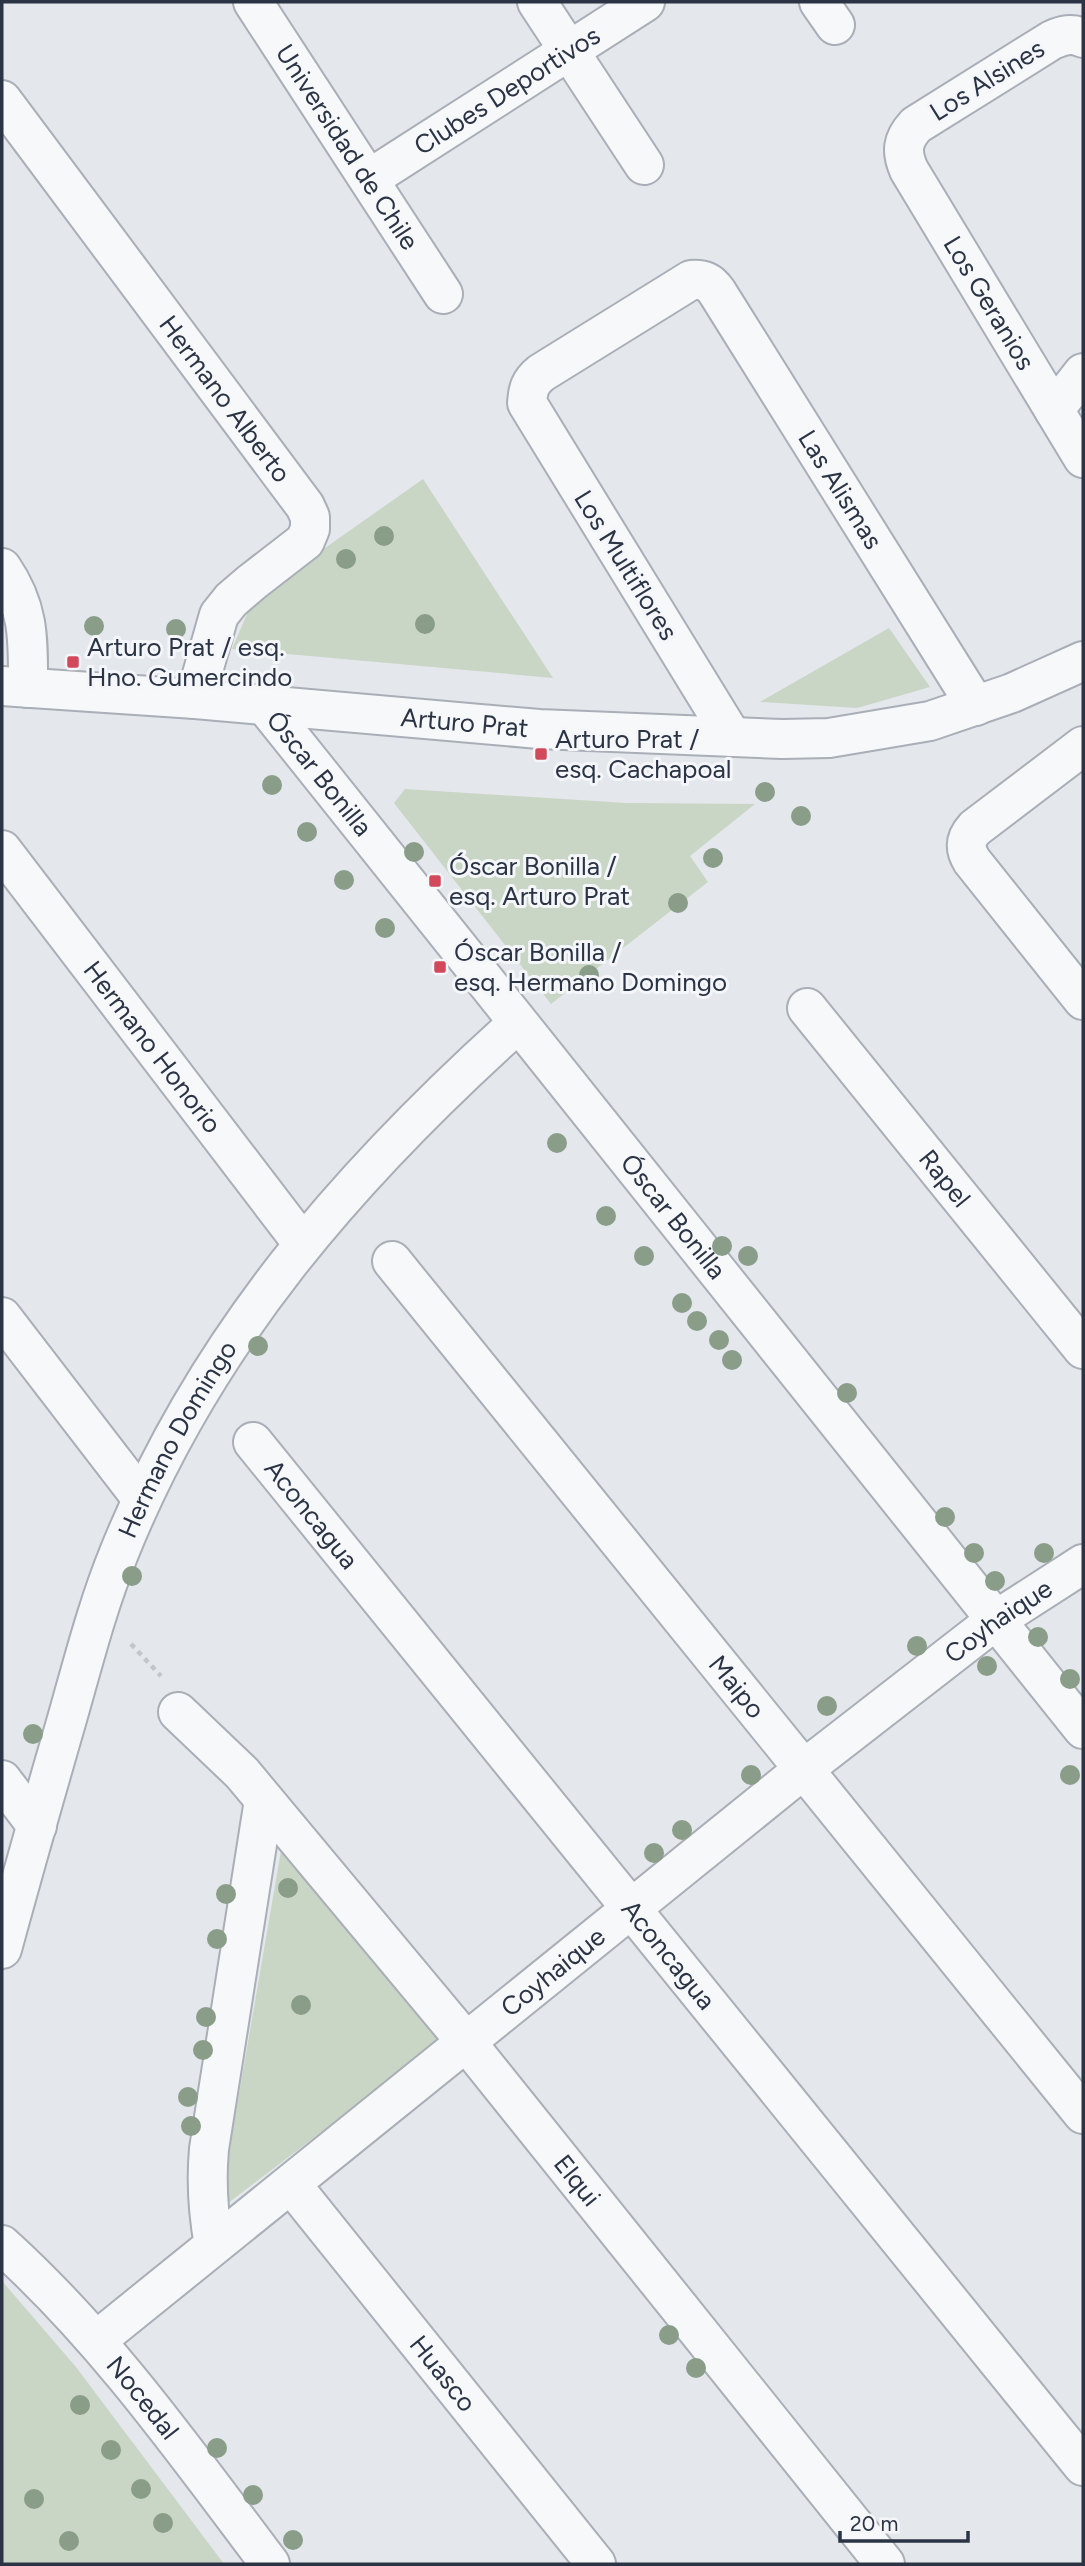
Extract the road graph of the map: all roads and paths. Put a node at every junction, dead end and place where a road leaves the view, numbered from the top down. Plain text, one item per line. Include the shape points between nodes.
1 (253, 2) edge
2 (537, 2) edge
3 (645, 2) edge
4 (1083, 38) edge
5 (569, 50) junction
6 (2, 100) edge
7 (903, 146) joint
8 (644, 164) dead end
9 (369, 180) junction
10 (701, 279) joint
11 (443, 294) dead end
12 (1083, 373) edge
13 (1054, 410) junction
14 (1083, 458) edge
15 (2, 568) edge
16 (1083, 661) edge
17 (15, 687) edge
18 (195, 699) junction
19 (264, 704) junction
20 (976, 706) junction
21 (732, 737) junction
22 (1083, 746) edge
23 (2, 850) edge
24 (1083, 1000) edge
25 (807, 1008) dead end
26 (518, 1023) junction
27 (303, 1244) junction
28 (391, 1261) dead end
29 (2, 1317) edge
30 (1083, 1349) edge
31 (253, 1442) dead end
32 (142, 1499) junction
33 (1083, 1564) edge
34 (98, 1608) junction
35 (996, 1620) junction
36 (178, 1712) joint
37 (1083, 1729) edge
38 (804, 1769) junction
39 (2, 1780) edge
40 (264, 1800) junction
41 (37, 1826) junction
42 (631, 1909) junction
43 (2, 1949) edge
44 (467, 2043) junction
45 (1083, 2113) edge
46 (291, 2183) junction
47 (2, 2245) edge
48 (214, 2245) junction
49 (97, 2340) junction
50 (1083, 2466) edge
51 (271, 2564) edge
52 (596, 2564) edge
53 (885, 2564) edge

1 - 9 street, Universidad de Chile
2 - 5 street
3 - 5 street, Clubes Deportivos
4 - 7 street, Los Alsines via 1064,35 1052,40 916,125
5 - 8 street
5 - 9 street, Clubes Deportivos
6 - 18 street, Hermano Alberto via 310,517 305,541 219,615
7 - 13 street, Los Geranios via 909,170
9 - 11 street, Universidad de Chile
10 - 20 street, Las Alismas via 717,292
10 - 21 street, Los Multiflores via 681,284 541,373 527,391 527,403
12 - 13 street
13 - 14 street, Los Geranios
15 - 17 street via 20,599 28,635
16 - 20 street, Arturo Prat
17 - 18 street, Arturo Prat
18 - 19 street, Arturo Prat
19 - 21 street, Arturo Prat via 539,729
19 - 26 street, Óscar Bonilla
20 - 21 street, Arturo Prat via 930,721 829,738
22 - 24 street via 975,828 966,843 972,861
23 - 27 street, Hermano Honorio
25 - 30 street, Rapel
26 - 27 street, Hermano Domingo via 397,1138
26 - 35 street, Óscar Bonilla
27 - 32 street, Hermano Domingo via 204,1382
28 - 38 street, Maipo
29 - 32 street
31 - 42 street, Aconcagua
32 - 34 street, Hermano Domingo
33 - 35 street, Coyhaique
34 - 36 path via 163,1678
34 - 41 street, Hermano Domingo
35 - 37 street, Óscar Bonilla
35 - 38 street, Coyhaique
36 - 40 street, Elqui
38 - 42 street, Coyhaique
38 - 45 street, Maipo
39 - 41 street
40 - 44 street, Elqui
40 - 48 street via 209,2149 206,2185
41 - 43 street, Hermano Domingo
42 - 44 street, Coyhaique
42 - 50 street, Aconcagua
44 - 46 street, Coyhaique
44 - 53 street, Elqui
46 - 48 street, Coyhaique
46 - 52 street, Huasco
47 - 49 street, Nocedal
48 - 49 street, Coyhaique
49 - 51 street, Nocedal

